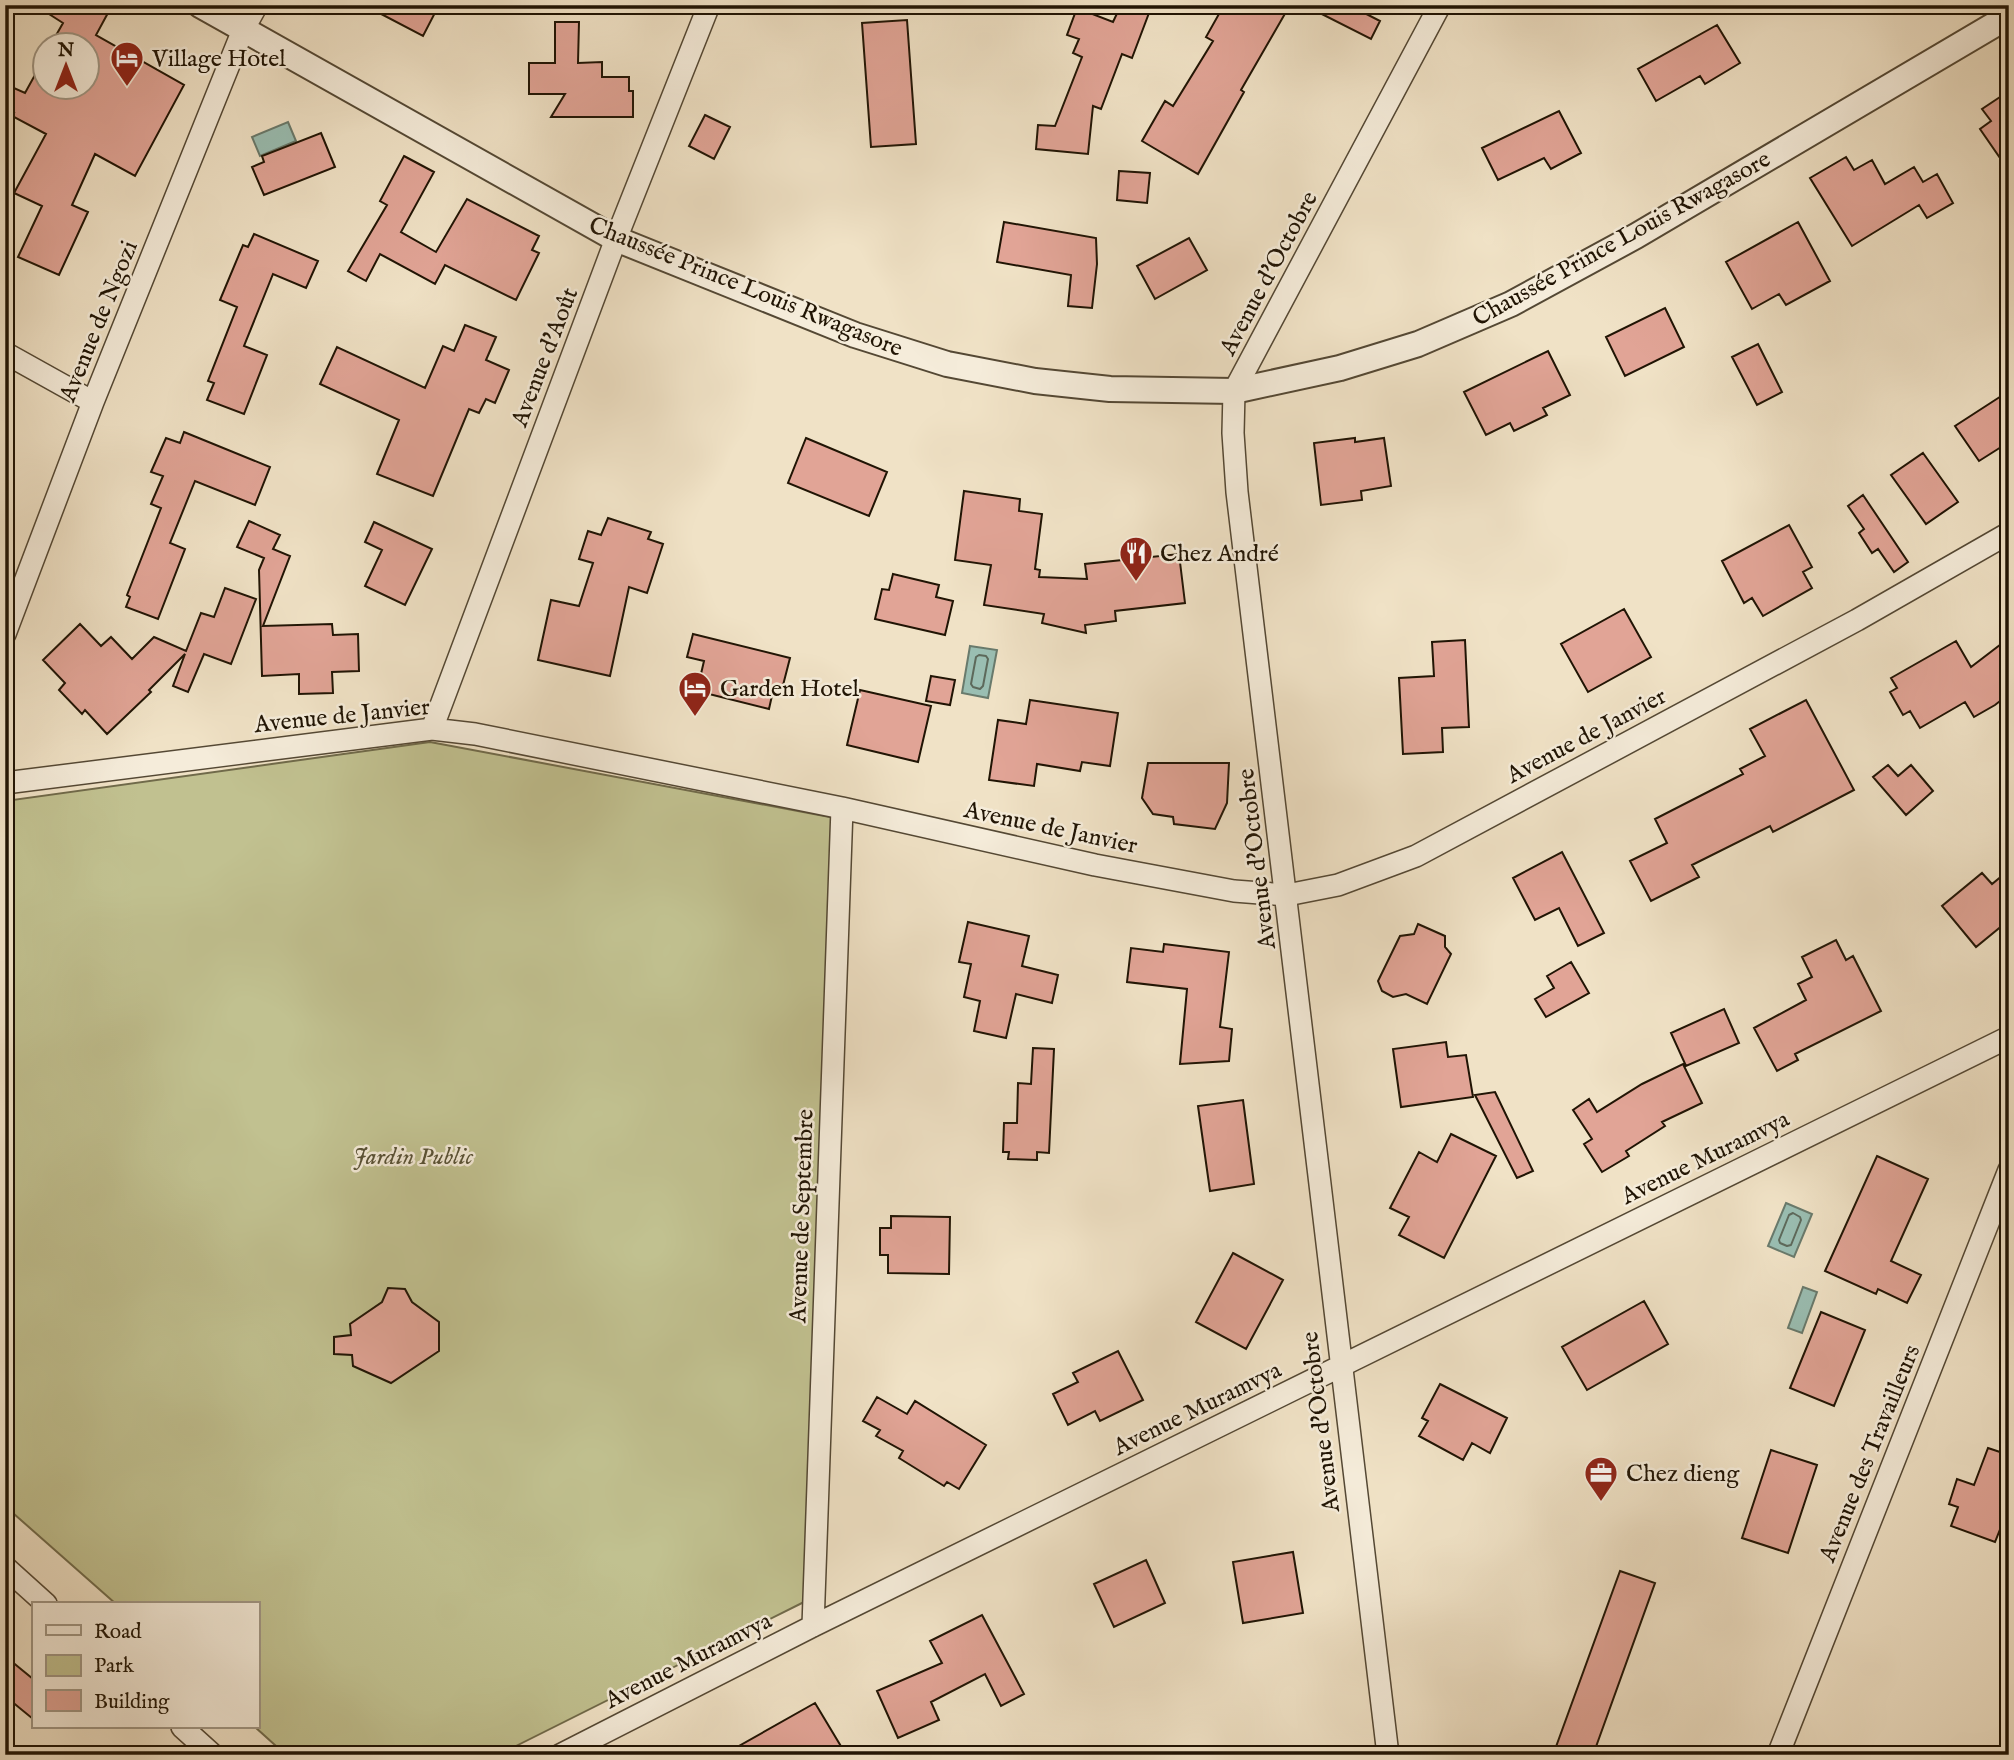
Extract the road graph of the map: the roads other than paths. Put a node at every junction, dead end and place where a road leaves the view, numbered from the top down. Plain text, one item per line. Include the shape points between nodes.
1 (200, 5) edge
2 (257, 5) edge
3 (709, 5) edge
4 (1440, 5) edge
5 (2009, 16) edge
6 (243, 30) junction
7 (616, 239) junction
8 (5, 353) edge
9 (1234, 391) junction
10 (93, 402) junction
11 (2009, 533) edge
12 (5, 634) edge
13 (432, 729) junction
14 (5, 783) edge
15 (842, 808) junction
16 (1287, 895) junction
17 (2009, 1037) edge
18 (2009, 1170) edge
19 (1340, 1368) junction
20 (5, 1567) edge
21 (44, 1602) edge
22 (813, 1626) junction
23 (183, 1728) edge
24 (213, 1755) edge
25 (560, 1755) edge
26 (1388, 1755) edge
27 (1778, 1755) edge

1 - 6 street, Chaussée Prince Louis Rwagasore
2 - 6 street, Avenue de Ngozi
3 - 7 street, Avenue d'Août
4 - 9 street, Avenue d'Octobre
5 - 9 street, Chaussée Prince Louis Rwagasore via 1636,236 1511,304 1418,344 1340,368
6 - 7 street, Chaussée Prince Louis Rwagasore
6 - 10 street, Avenue de Ngozi
7 - 9 street, Chaussée Prince Louis Rwagasore via 855,335 947,364 1110,389
7 - 13 street, Avenue d'Août
8 - 10 street
9 - 16 street, Avenue d'Octobre via 1237,492
10 - 12 street, Avenue de Ngozi
11 - 16 street, Avenue de Janvier via 1857,620 1416,856 1338,885
13 - 14 street, Avenue de Janvier
13 - 15 street, Avenue de Janvier
15 - 16 street, Avenue de Janvier via 1095,865 1234,891
15 - 22 street, Avenue de Septembre
16 - 19 street, Avenue d'Octobre
17 - 19 street, Avenue Muramvya
18 - 27 street, Avenue des Travailleurs
19 - 22 street, Avenue Muramvya
19 - 26 street, Avenue d'Octobre
20 - 21 street
22 - 25 street, Avenue Muramvya
23 - 24 street

